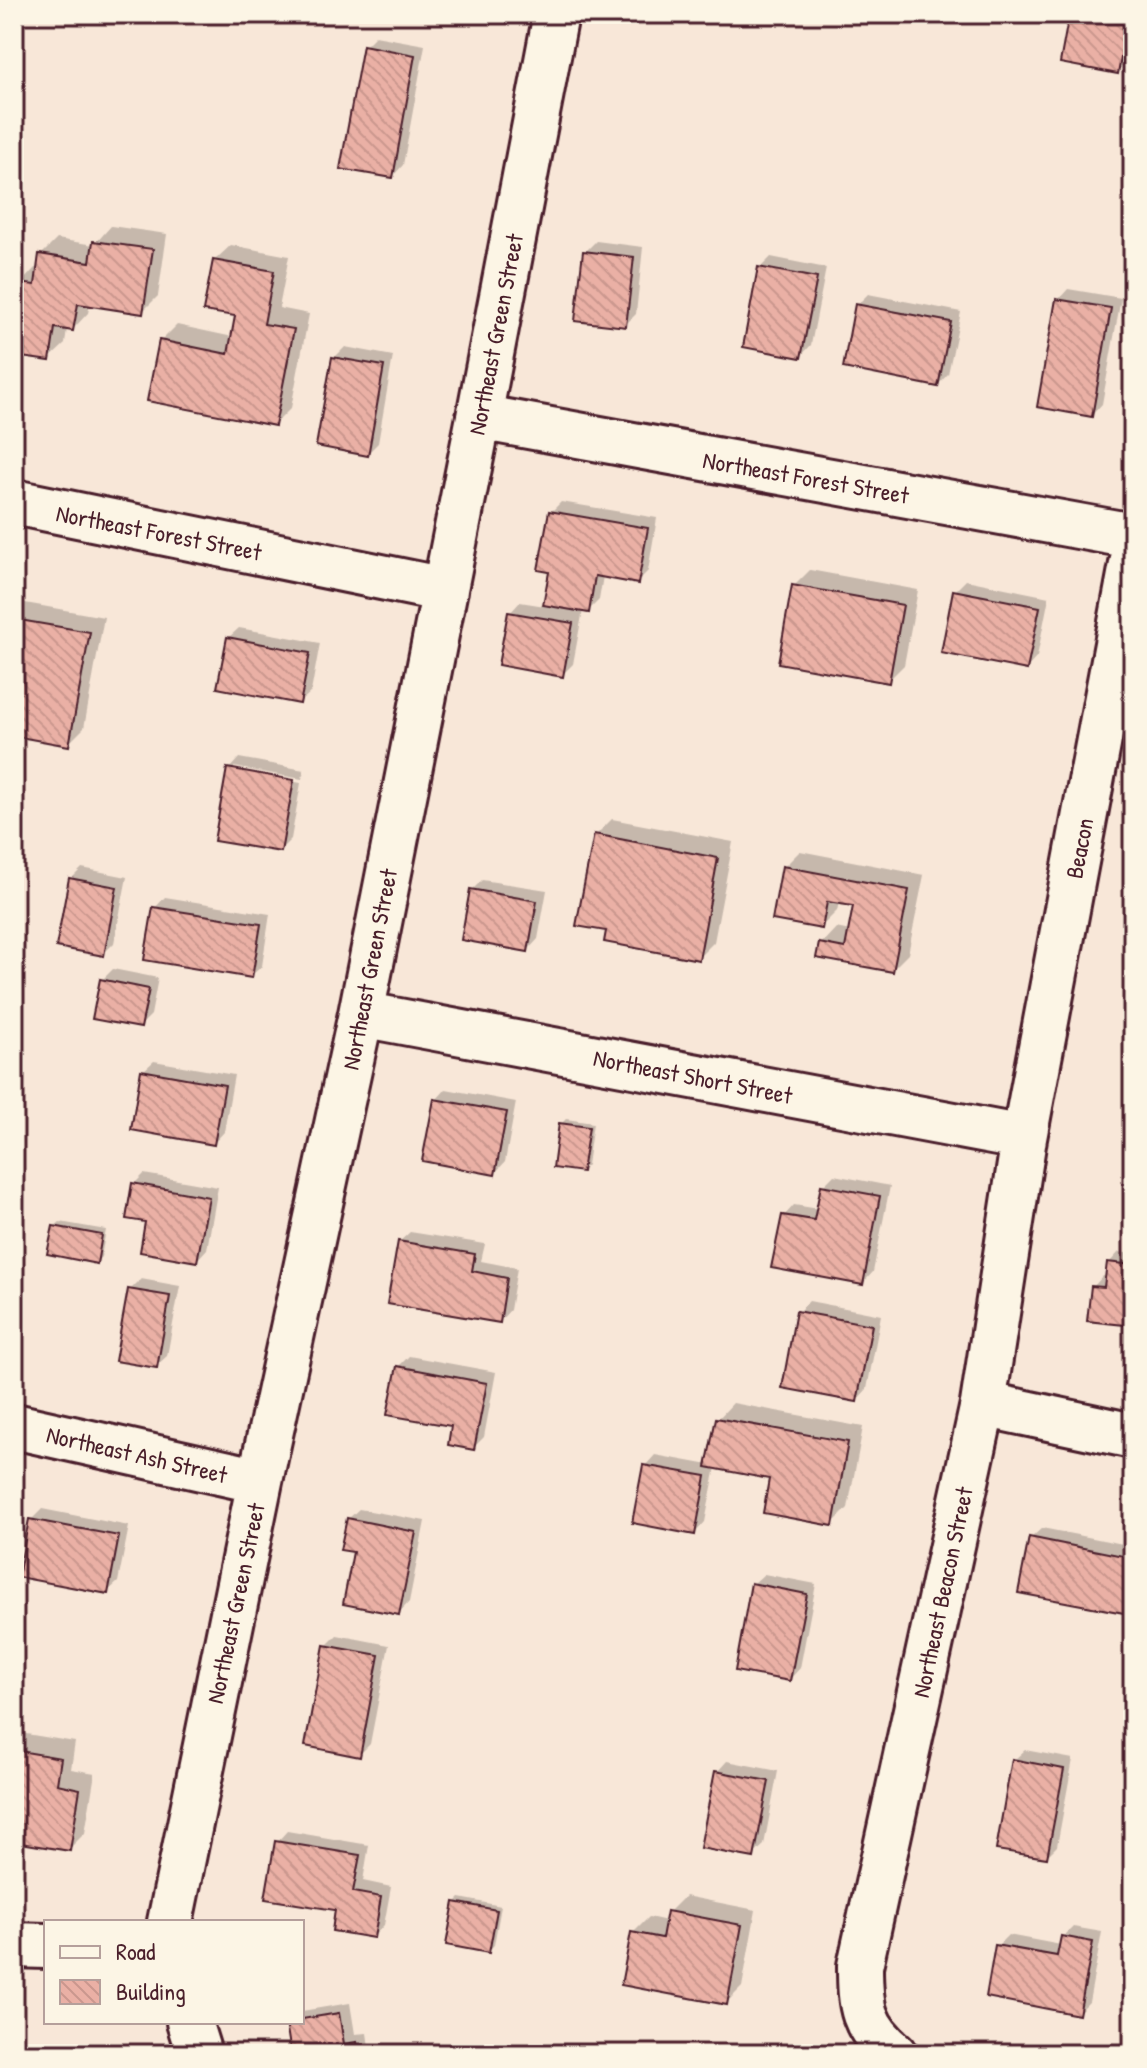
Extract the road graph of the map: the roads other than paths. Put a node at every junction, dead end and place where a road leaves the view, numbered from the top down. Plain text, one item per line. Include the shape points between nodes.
1 (556, 14) edge
2 (479, 417) junction
3 (14, 502) edge
4 (1133, 536) edge
5 (1133, 559) edge
6 (445, 590) junction
7 (361, 1014) junction
8 (1024, 1138) junction
9 (983, 1404) junction
10 (14, 1426) edge
11 (1133, 1436) edge
12 (260, 1481) junction
13 (170, 1920) edge
14 (14, 1945) edge
15 (44, 1946) edge
16 (190, 2024) edge
17 (887, 2047) edge
18 (199, 2054) edge

1 - 2 street, Northeast Green Street
2 - 4 street, Northeast Forest Street
2 - 6 street, Northeast Green Street
3 - 6 street, Northeast Forest Street
5 - 8 street, Beacon
6 - 7 street, Northeast Green Street
7 - 8 street, Northeast Short Street
7 - 12 street, Northeast Green Street
8 - 9 street, Northeast Beacon Street
9 - 11 street
9 - 17 street, Northeast Beacon Street via 860,1966 866,2020
10 - 12 street, Northeast Ash Street
12 - 13 street, Northeast Green Street
14 - 15 street
16 - 18 street

